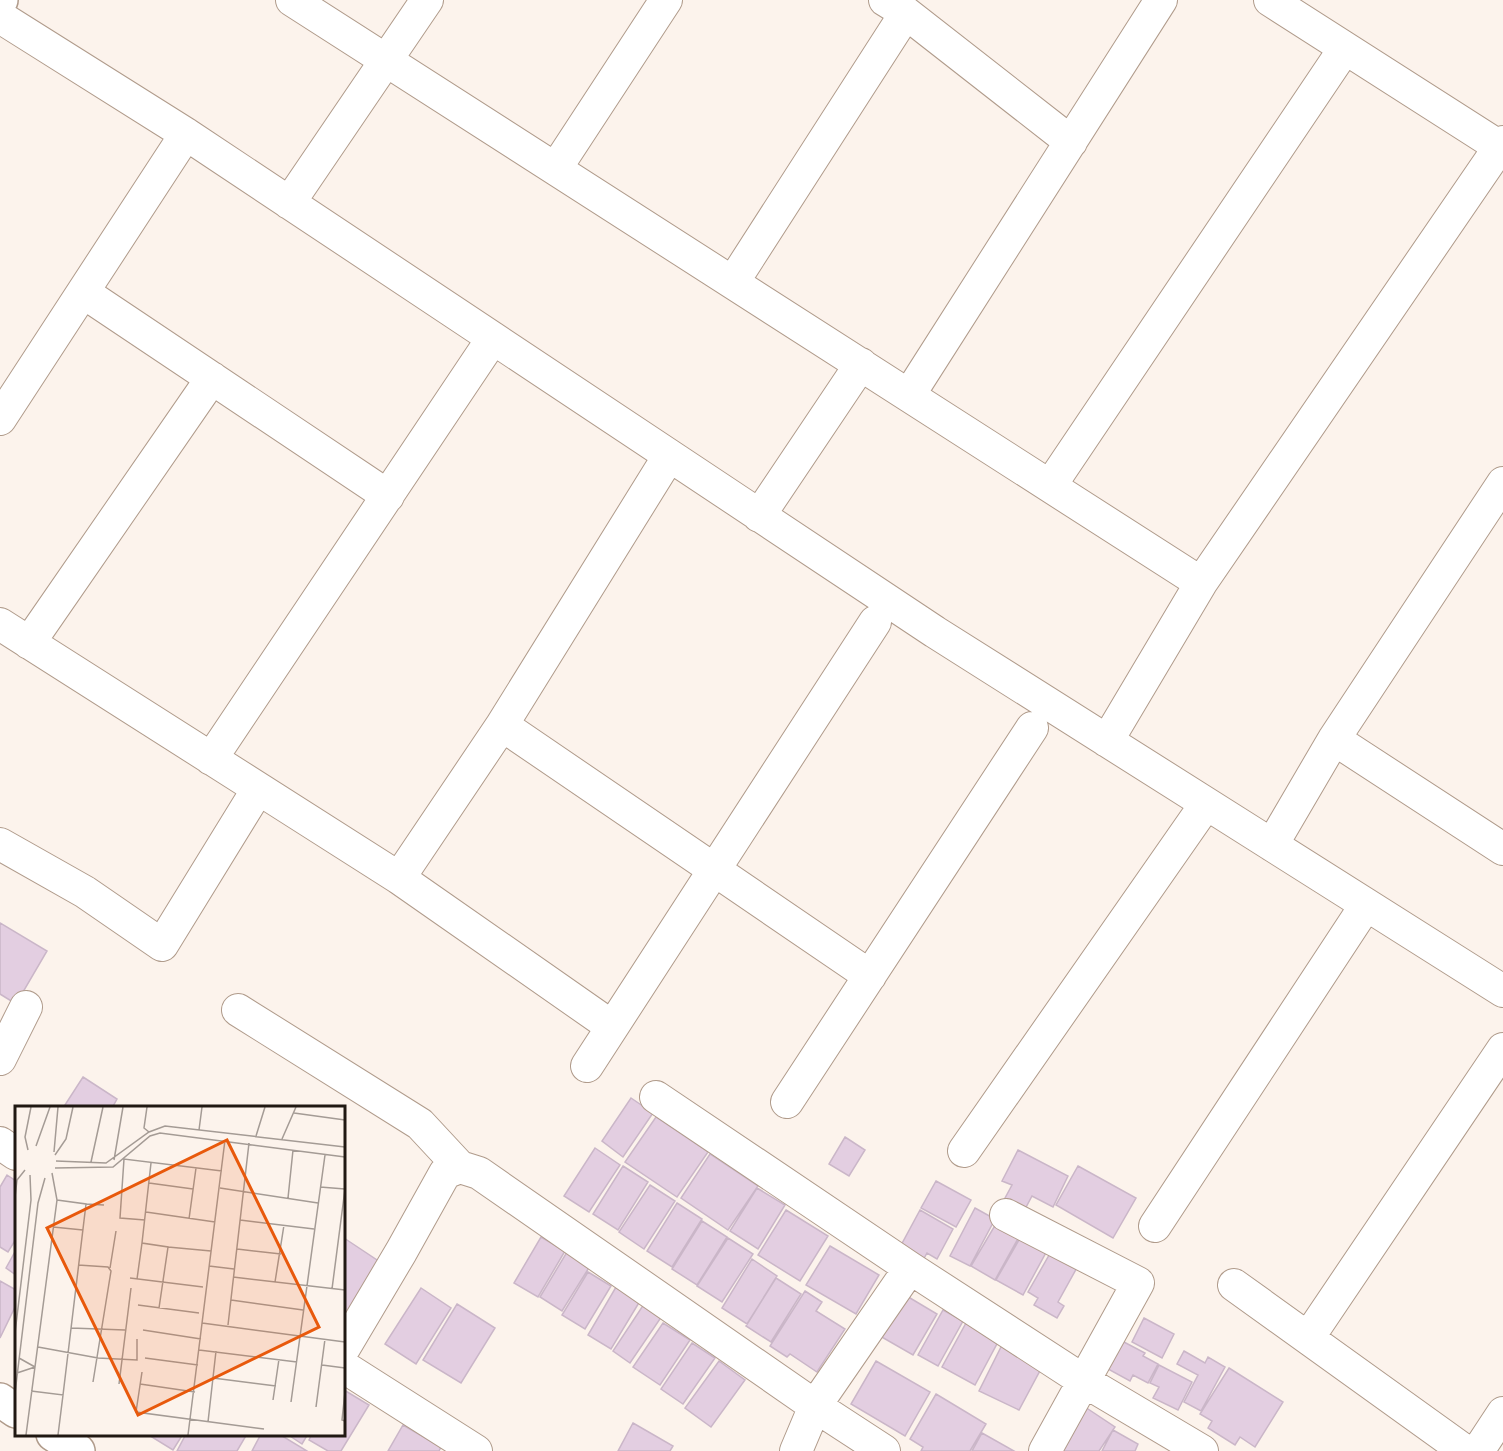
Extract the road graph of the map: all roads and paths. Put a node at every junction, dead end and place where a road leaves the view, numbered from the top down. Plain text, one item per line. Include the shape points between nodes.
1 (292, 0) edge
2 (427, 0) edge
3 (666, 0) edge
4 (1161, 0) edge
5 (1270, 0) edge
6 (895, 7) edge
7 (0, 17) edge
8 (1344, 48) junction
9 (386, 60) junction
10 (186, 134) junction
11 (1071, 142) junction
12 (1502, 146) edge
13 (556, 168) junction
14 (289, 203) junction
15 (733, 282) junction
16 (83, 292) junction
17 (494, 338) junction
18 (861, 364) junction
19 (212, 378) junction
20 (909, 395) junction
21 (0, 419) edge
22 (669, 456) junction
23 (1503, 483) edge
24 (1050, 486) junction
25 (388, 496) junction
26 (759, 516) junction
27 (1201, 583) junction
28 (875, 622) dead end
29 (0, 624) edge
30 (29, 643) junction
31 (502, 725) junction
32 (1032, 728) dead end
33 (1334, 739) junction
34 (1107, 741) junction
35 (211, 759) junction
36 (258, 789) junction
37 (1206, 804) junction
38 (1501, 843) edge
39 (0, 844) edge
40 (1272, 845) junction
41 (714, 870) junction
42 (399, 878) junction
43 (1366, 905) junction
44 (870, 976) junction
45 (1503, 991) edge
46 (26, 1007) dead end
47 (238, 1010) dead end
48 (611, 1026) junction
49 (1503, 1049) edge
50 (0, 1059) edge
51 (586, 1066) dead end
52 (656, 1097) dead end
53 (787, 1102) dead end
54 (0, 1143) edge
55 (964, 1151) dead end
56 (15, 1153) edge
57 (460, 1167) junction
58 (1006, 1215) dead end
59 (1155, 1226) dead end
60 (910, 1268) junction
61 (1234, 1285) dead end
62 (1308, 1338) junction
63 (345, 1346) edge
64 (345, 1368) edge
65 (1084, 1381) junction
66 (815, 1406) junction
67 (1503, 1413) edge
68 (55, 1436) edge
69 (78, 1451) edge
70 (476, 1451) edge
71 (796, 1451) edge
72 (884, 1451) edge
73 (1045, 1451) edge
74 (1202, 1451) edge
75 (1466, 1451) edge
76 (1478, 1451) edge

1 - 9 street
2 - 9 street
3 - 13 street
4 - 11 street
5 - 8 street
6 - 11 street
6 - 15 street
7 - 10 street
8 - 12 street
8 - 24 street
9 - 13 street
9 - 14 street
10 - 14 street
10 - 16 street
11 - 20 street
12 - 27 street
13 - 15 street
14 - 17 street
15 - 18 street
16 - 19 street
16 - 21 street
17 - 22 street
17 - 25 street
18 - 20 street
18 - 26 street
19 - 25 street
19 - 30 street
20 - 24 street
22 - 26 street
22 - 31 street
23 - 33 street
24 - 27 street
25 - 35 street
26 - 34 street
27 - 34 street
28 - 41 street
29 - 30 street
30 - 35 street
31 - 41 street
31 - 42 street
32 - 44 street
33 - 38 street
33 - 40 street
34 - 37 street
35 - 36 street
36 - 39 street via 162,945 85,892
36 - 42 street
37 - 40 street
37 - 55 street
40 - 43 street
41 - 44 street
41 - 48 street
42 - 48 street
43 - 45 street
43 - 59 street
44 - 53 street
46 - 50 street
47 - 57 street via 420,1124
48 - 51 street
49 - 62 street
52 - 60 street
54 - 56 street
57 - 63 street via 445,1173
57 - 66 street via 479,1173
58 - 65 street via 1138,1283
60 - 65 street
60 - 66 street
61 - 62 street
62 - 75 street
64 - 70 street
65 - 73 street
65 - 74 street
66 - 71 street
66 - 72 street
67 - 76 street
68 - 69 street

